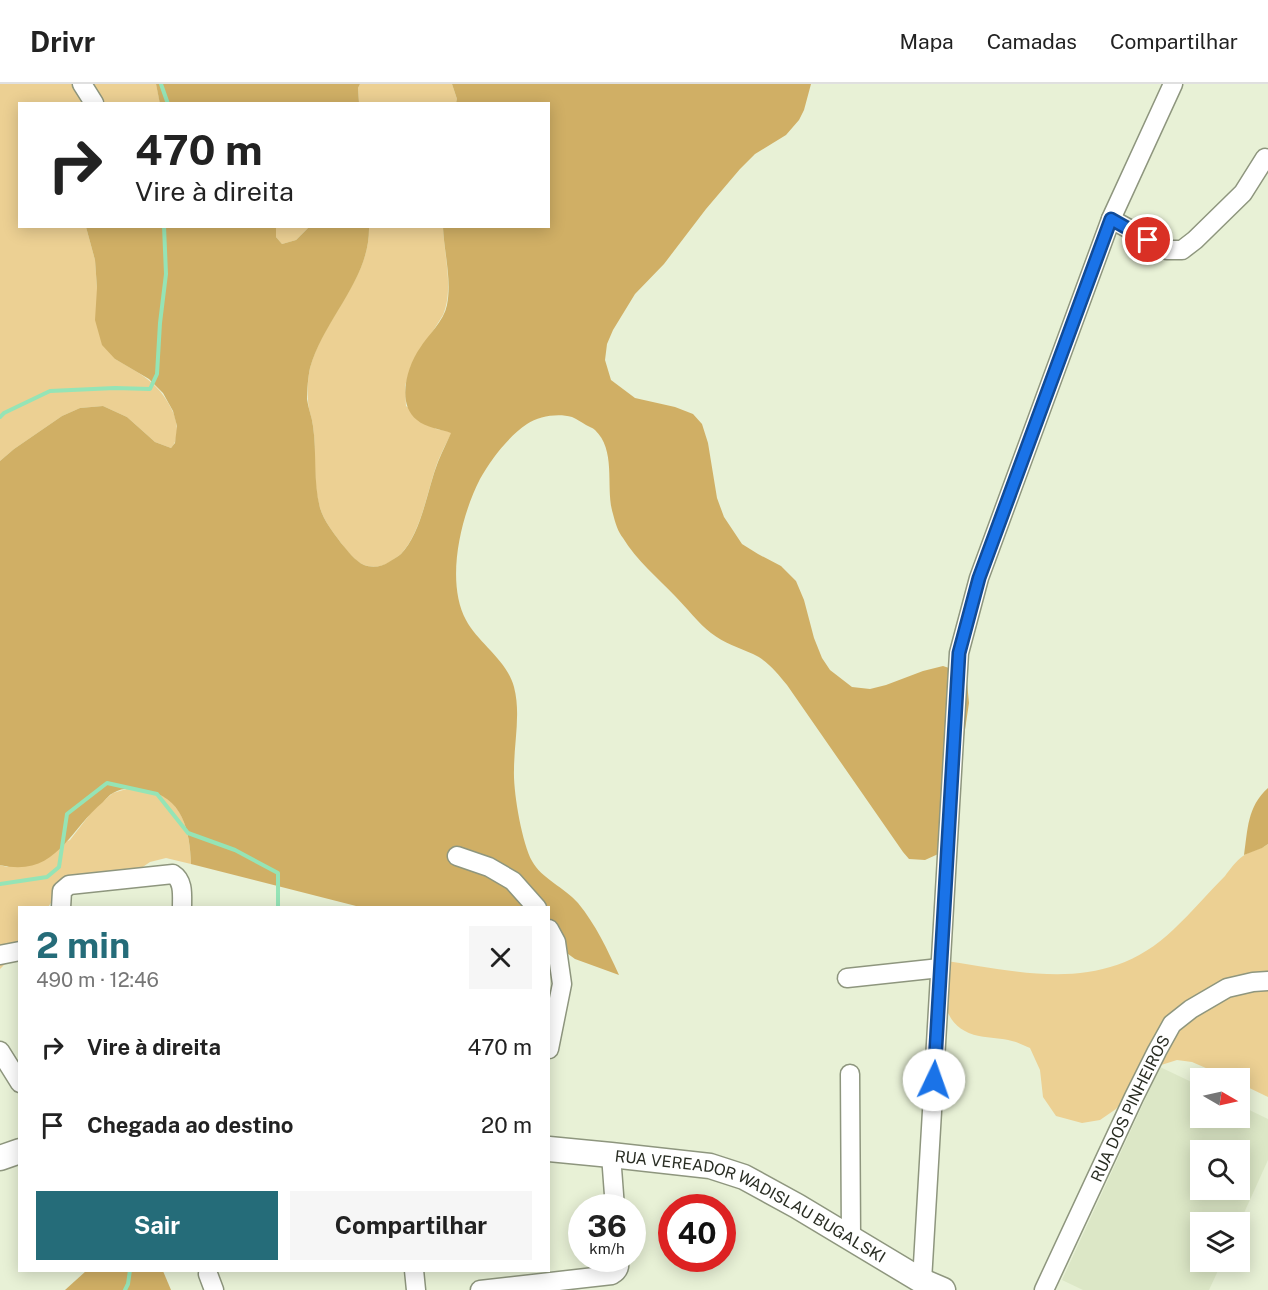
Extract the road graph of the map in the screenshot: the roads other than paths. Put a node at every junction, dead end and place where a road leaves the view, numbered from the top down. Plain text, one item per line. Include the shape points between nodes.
1 (82, 84) edge
2 (1173, 84) edge
3 (93, 102) edge
4 (1265, 158) dead end
5 (1111, 219) junction
6 (457, 856) dead end
7 (61, 906) edge
8 (182, 906) edge
9 (535, 906) edge
10 (550, 931) edge
11 (18, 951) edge
12 (0, 955) edge
13 (940, 968) junction
14 (848, 978) dead end
15 (1268, 981) edge
16 (550, 1044) edge
17 (0, 1051) edge
18 (850, 1074) dead end
19 (18, 1080) edge
20 (550, 1149) edge
21 (18, 1153) edge
22 (611, 1155) junction
23 (0, 1158) edge
24 (614, 1194) edge
25 (851, 1238) junction
26 (414, 1272) edge
27 (617, 1272) edge
28 (932, 1286) edge
29 (416, 1290) edge
30 (480, 1290) edge
31 (1044, 1290) edge

1 - 3 street
2 - 5 street
4 - 5 street via 1243,193 1182,250 1167,250
5 - 13 street via 979,578 959,653
6 - 9 street via 489,867 513,881
7 - 8 street via 62,891 69,885 173,874 181,883
10 - 16 street via 556,942 562,984
11 - 12 street
13 - 14 street
13 - 28 street
15 - 31 street, RUA DOS PINHEIROS via 1227,988 1172,1024
17 - 19 street
18 - 25 street
20 - 22 main road, RUA VEREADOR WADISLAU BUGALSKI
21 - 23 main road
22 - 24 street
22 - 25 main road, RUA VEREADOR WADISLAU BUGALSKI via 710,1167 744,1177
25 - 28 main road, RUA VEREADOR WADISLAU BUGALSKI
26 - 29 street
27 - 30 street

